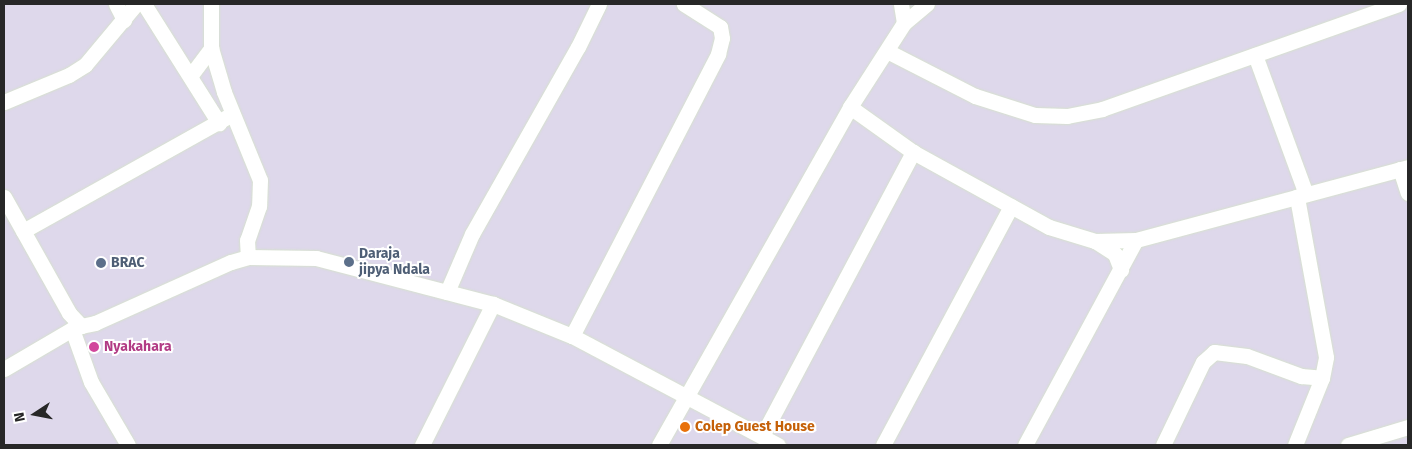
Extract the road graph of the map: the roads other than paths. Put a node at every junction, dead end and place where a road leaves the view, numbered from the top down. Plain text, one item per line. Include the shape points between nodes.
1 (116, 4) edge
2 (136, 4) edge
3 (144, 4) edge
4 (211, 4) edge
5 (599, 4) edge
6 (684, 4) edge
7 (901, 4) edge
8 (927, 4) edge
9 (1399, 4) edge
10 (124, 20) junction
11 (904, 23) junction
12 (211, 48) junction
13 (887, 51) junction
14 (1255, 55) junction
15 (191, 75) junction
16 (4, 102) edge
17 (850, 108) junction
18 (232, 114) junction
19 (219, 123) junction
20 (913, 152) junction
21 (1404, 168) edge
22 (1408, 193) edge
23 (1301, 196) junction
24 (4, 197) edge
25 (1011, 206) junction
26 (8, 216) edge
27 (23, 231) junction
28 (1136, 240) junction
29 (1095, 241) junction
30 (248, 257) junction
31 (1121, 270) junction
32 (447, 292) junction
33 (493, 304) junction
34 (76, 327) junction
35 (572, 336) junction
36 (4, 369) edge
37 (1322, 378) junction
38 (685, 397) junction
39 (1408, 426) edge
40 (762, 436) junction
41 (128, 445) edge
42 (422, 445) edge
43 (659, 445) edge
44 (778, 445) edge
45 (883, 445) edge
46 (1025, 445) edge
47 (1162, 445) edge
48 (1295, 445) edge
49 (1348, 445) edge

1 - 10 street
2 - 10 street
3 - 15 street
4 - 12 street
5 - 32 street via 472,234
6 - 35 street via 720,27 722,38 718,54
7 - 11 street
8 - 11 street
9 - 14 street
10 - 16 street via 85,65
11 - 13 street
12 - 15 street
12 - 18 street
13 - 14 street via 975,96 1035,115 1067,116 1102,108
13 - 17 street
14 - 23 street
15 - 19 street
17 - 20 street
17 - 38 street
18 - 19 street
18 - 30 street via 258,169 261,186 259,206 248,231
19 - 27 street
20 - 25 street
20 - 40 street
21 - 22 street
21 - 23 street
23 - 28 street
23 - 37 street via 1326,357
24 - 26 street
25 - 29 street via 1049,226
25 - 45 street
26 - 27 street
27 - 34 street
28 - 29 street
28 - 31 street
29 - 31 street via 1115,254
30 - 32 street via 316,258
30 - 34 street via 207,270 95,323
31 - 46 street
32 - 33 street
33 - 35 street
33 - 42 street
34 - 36 street
34 - 41 street via 95,390
35 - 38 street
37 - 47 street via 1300,376 1248,356 1214,352 1203,362
37 - 48 street
38 - 40 street
38 - 43 street
39 - 49 street
40 - 44 street

